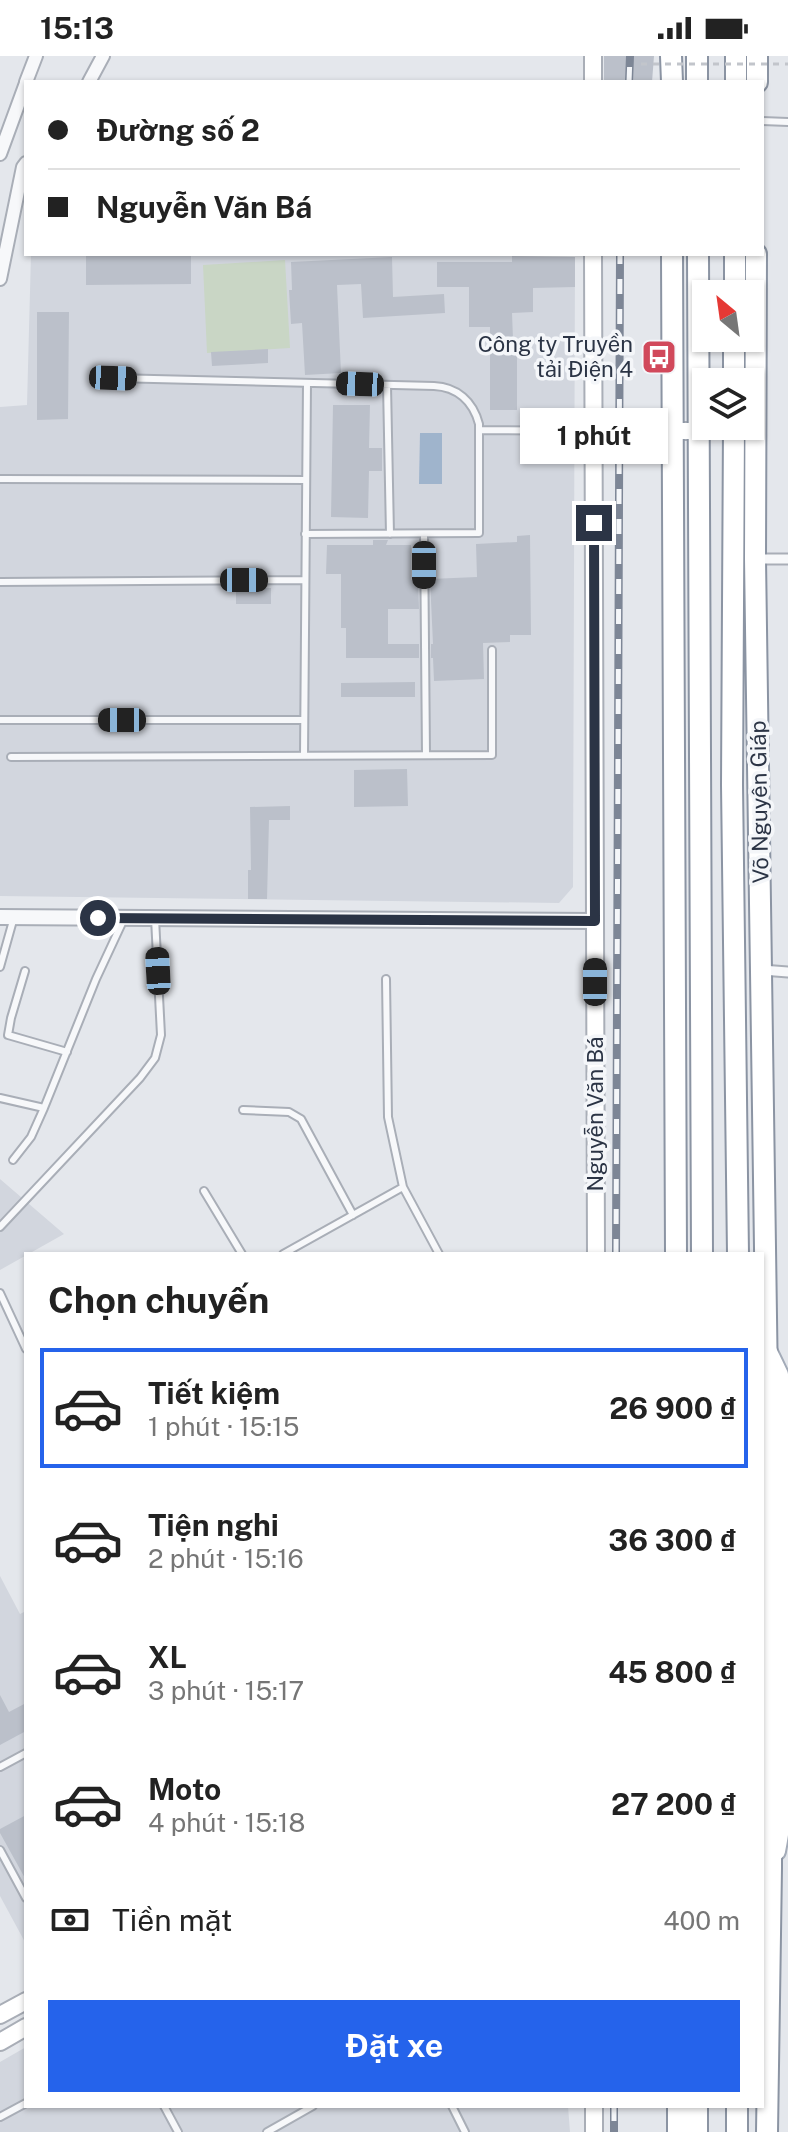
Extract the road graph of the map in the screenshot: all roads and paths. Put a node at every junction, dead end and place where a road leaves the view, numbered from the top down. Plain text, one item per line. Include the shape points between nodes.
1 (36, 56) edge
2 (103, 56) edge
3 (593, 56) edge
4 (671, 56) edge
5 (697, 56) edge
6 (736, 56) edge
7 (757, 56) edge
8 (641, 64) dead end
9 (788, 64) edge
10 (27, 80) edge
11 (90, 80) edge
12 (593, 80) edge
13 (672, 80) edge
14 (697, 80) edge
15 (736, 80) edge
16 (757, 80) edge
17 (24, 88) edge
18 (764, 121) edge
19 (788, 122) edge
20 (0, 156) edge
21 (24, 165) edge
22 (24, 168) edge
23 (4, 229) edge
24 (593, 256) edge
25 (672, 256) edge
26 (698, 256) edge
27 (735, 256) edge
28 (756, 256) edge
29 (0, 279) edge
30 (735, 280) edge
31 (699, 368) edge
32 (113, 378) dead end
33 (307, 383) junction
34 (387, 385) junction
35 (479, 430) junction
36 (594, 431) junction
37 (673, 431) junction
38 (692, 431) edge
39 (699, 440) edge
40 (734, 440) edge
41 (0, 479) edge
42 (306, 480) junction
43 (305, 534) junction
44 (390, 534) junction
45 (424, 534) junction
46 (755, 559) junction
47 (788, 559) edge
48 (305, 580) junction
49 (0, 582) edge
50 (492, 650) dead end
51 (0, 720) edge
52 (304, 720) junction
53 (426, 755) junction
54 (304, 756) junction
55 (11, 757) dead end
56 (7, 917) edge
57 (126, 918) junction
58 (155, 918) junction
59 (595, 921) junction
60 (0, 967) edge
61 (762, 970) junction
62 (25, 971) dead end
63 (788, 972) edge
64 (386, 979) dead end
65 (67, 1052) junction
66 (0, 1098) edge
67 (44, 1108) junction
68 (243, 1110) dead end
69 (13, 1160) dead end
70 (403, 1187) junction
71 (204, 1191) dead end
72 (353, 1215) junction
73 (0, 1227) edge
74 (241, 1252) edge
75 (287, 1252) edge
76 (438, 1252) edge
77 (596, 1252) edge
78 (676, 1252) edge
79 (702, 1252) edge
80 (738, 1252) edge
81 (0, 1293) edge
82 (24, 1345) edge
83 (767, 1350) junction
84 (765, 1476) edge
85 (774, 1618) edge
86 (777, 1660) edge
87 (24, 1754) edge
88 (0, 1767) edge
89 (0, 1850) edge
90 (24, 1894) edge
91 (24, 2002) edge
92 (0, 2015) edge
93 (24, 2028) edge
94 (0, 2042) edge
95 (24, 2104) edge
96 (165, 2108) edge
97 (309, 2108) edge
98 (453, 2108) edge
99 (594, 2108) edge
100 (679, 2108) edge
101 (696, 2108) edge
102 (737, 2108) edge
103 (0, 2117) edge
104 (690, 2131) edge
105 (178, 2132) edge
106 (267, 2132) edge
107 (465, 2132) edge
108 (594, 2132) edge
109 (737, 2132) edge
110 (767, 2132) edge

1 - 10 street
2 - 11 street
3 - 12 main road
4 - 13 highway
5 - 14 highway
6 - 15 highway
7 - 16 highway
8 - 9 path, bridge
17 - 20 street
18 - 19 lane
20 - 21 street
22 - 23 street
23 - 29 street
24 - 36 main road, Nguyễn Văn Bá
25 - 37 highway
26 - 31 highway
27 - 30 highway
28 - 46 highway, Võ Nguyên Giáp
32 - 33 lane
33 - 34 lane
33 - 42 lane
34 - 35 lane via 442,386 457,392 474,409
34 - 44 lane
35 - 36 lane
35 - 45 lane via 479,533
36 - 37 main road
36 - 59 main road, Nguyễn Văn Bá
37 - 38 main road
37 - 78 highway
39 - 79 highway
40 - 80 highway, Võ Nguyên Giáp
41 - 42 lane
42 - 43 lane
43 - 44 lane
43 - 48 lane
44 - 45 lane
45 - 53 lane
46 - 47 street
46 - 61 highway, Võ Nguyên Giáp
48 - 49 lane
48 - 52 lane
50 - 53 lane via 492,755
51 - 52 lane
52 - 54 lane
53 - 54 lane
54 - 55 lane
56 - 57 street
56 - 60 lane
57 - 58 street
57 - 65 lane
58 - 59 street
58 - 73 lane via 161,1035 155,1058
59 - 77 main road, Nguyễn Văn Bá
61 - 63 street
61 - 83 highway, Võ Nguyên Giáp
62 - 65 lane via 8,1035
64 - 70 lane via 388,1117
65 - 67 lane
66 - 67 lane
67 - 69 lane
68 - 72 lane via 289,1112 301,1119
70 - 72 lane
70 - 76 lane
71 - 74 lane
72 - 75 lane
81 - 82 lane
83 - 84 highway, Võ Nguyên Giáp
83 - 85 main road, Võ Nguyên Giáp via 783,1399
84 - 85 highway, Võ Nguyên Giáp
85 - 86 highway
86 - 110 highway
87 - 88 lane
89 - 90 lane
91 - 92 main road
93 - 94 main road
95 - 103 lane
96 - 105 lane
97 - 106 lane
98 - 107 lane
99 - 108 main road
100 - 104 highway
101 - 104 highway
102 - 109 highway

